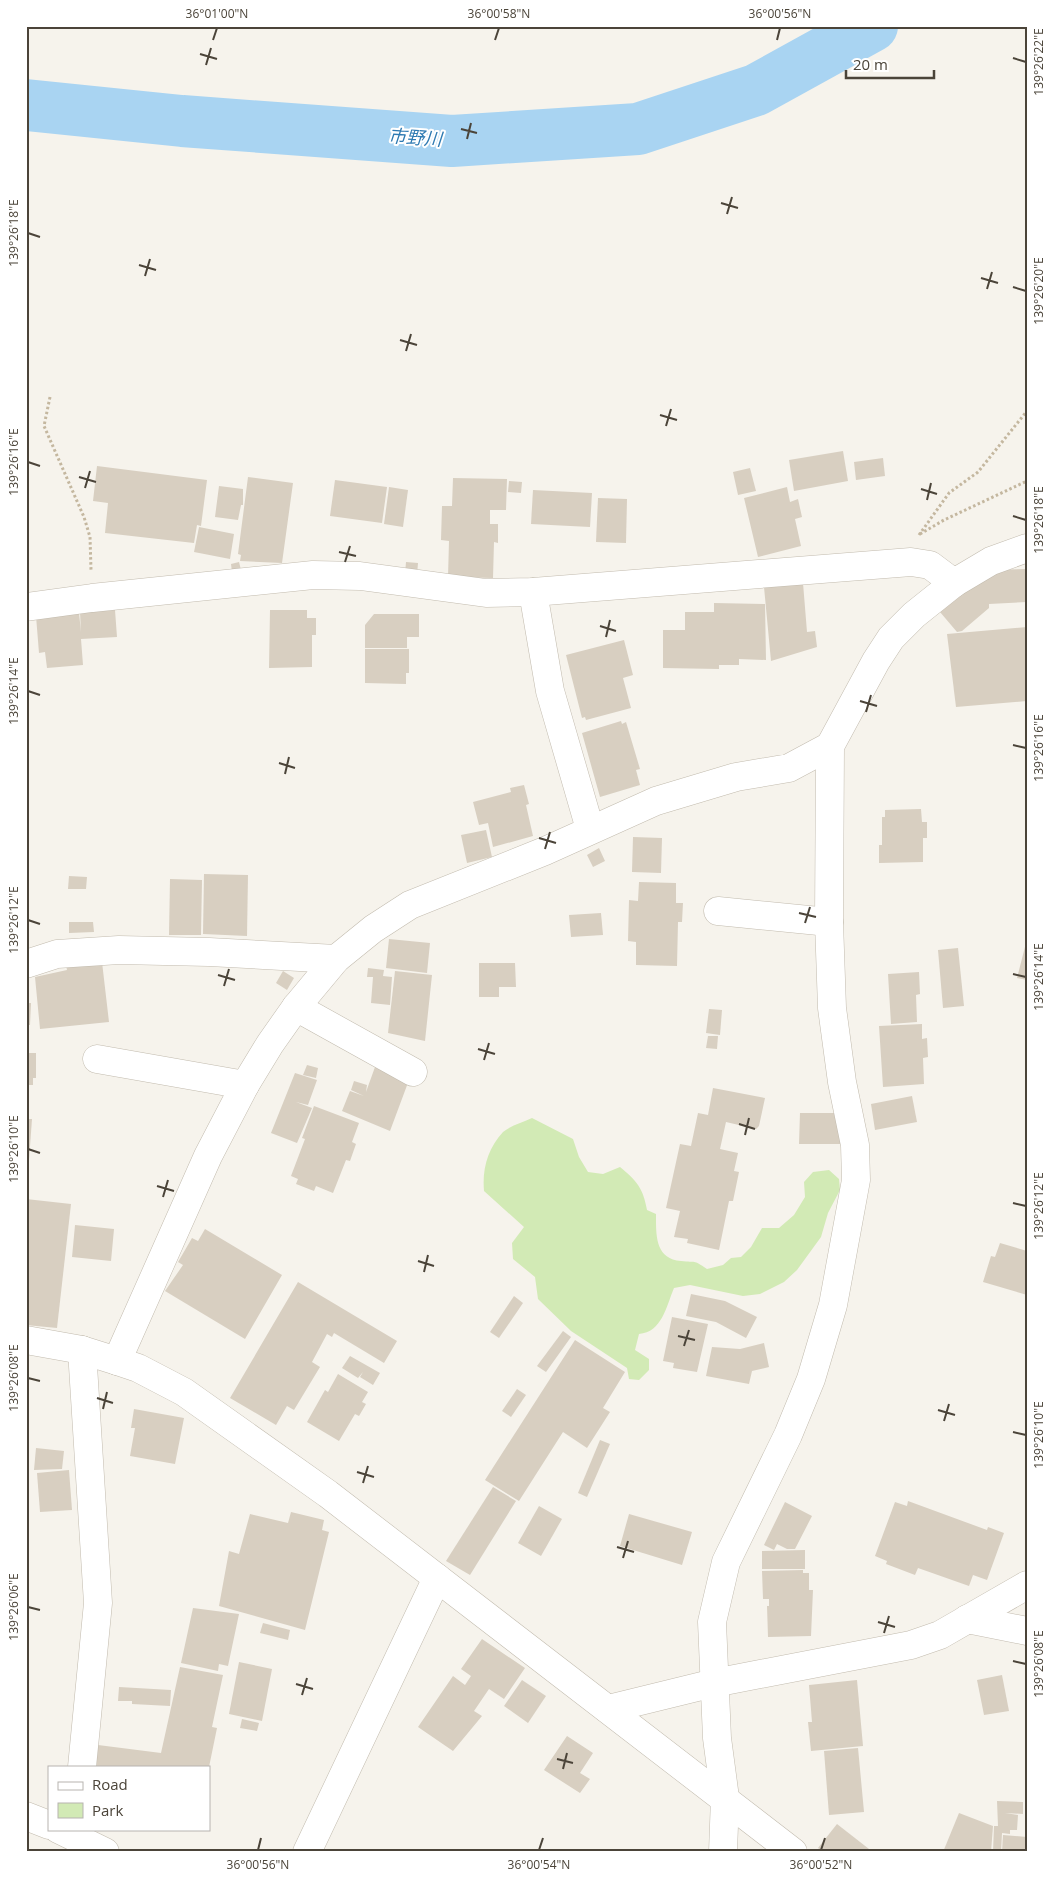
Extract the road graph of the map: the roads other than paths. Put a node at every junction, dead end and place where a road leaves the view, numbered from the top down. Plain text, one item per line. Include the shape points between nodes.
1 (1027, 548) edge
2 (954, 583) junction
3 (534, 592) junction
4 (26, 607) edge
5 (830, 746) junction
6 (590, 829) junction
7 (718, 911) dead end
8 (828, 922) junction
9 (336, 959) junction
10 (26, 964) edge
11 (296, 1007) junction
12 (97, 1059) dead end
13 (413, 1072) dead end
14 (245, 1085) junction
15 (26, 1340) edge
16 (82, 1350) junction
17 (117, 1361) junction
18 (437, 1578) junction
19 (1027, 1585) edge
20 (966, 1619) junction
21 (1027, 1631) edge
22 (714, 1683) junction
23 (608, 1709) junction
24 (82, 1766) edge
25 (725, 1798) junction
26 (26, 1816) edge
27 (48, 1826) edge
28 (64, 1834) edge
29 (105, 1852) edge
30 (308, 1852) edge
31 (723, 1852) edge
32 (794, 1852) edge

1 - 2 street via 991,561
2 - 3 street via 930,565 912,562
2 - 5 street via 891,638
3 - 4 street via 486,593 360,576 313,575
3 - 6 street via 550,691
5 - 6 street via 789,768 736,777 656,801
5 - 8 street
6 - 9 street via 545,851 410,905 372,929
7 - 8 street
8 - 22 street via 832,1008 855,1145 856,1180 833,1305 811,1379 788,1435 726,1562 712,1622
9 - 10 street via 119,950 57,954
9 - 11 street
11 - 13 street
11 - 14 street
12 - 14 street
14 - 17 street via 208,1156
15 - 16 street
16 - 17 street
16 - 24 street via 98,1603
17 - 18 street via 184,1392 328,1494
18 - 23 street
18 - 30 street
19 - 20 street
20 - 21 street
20 - 22 street via 911,1645
22 - 23 street
22 - 25 street
23 - 25 street
25 - 31 street
25 - 32 street
26 - 27 street
28 - 29 street

